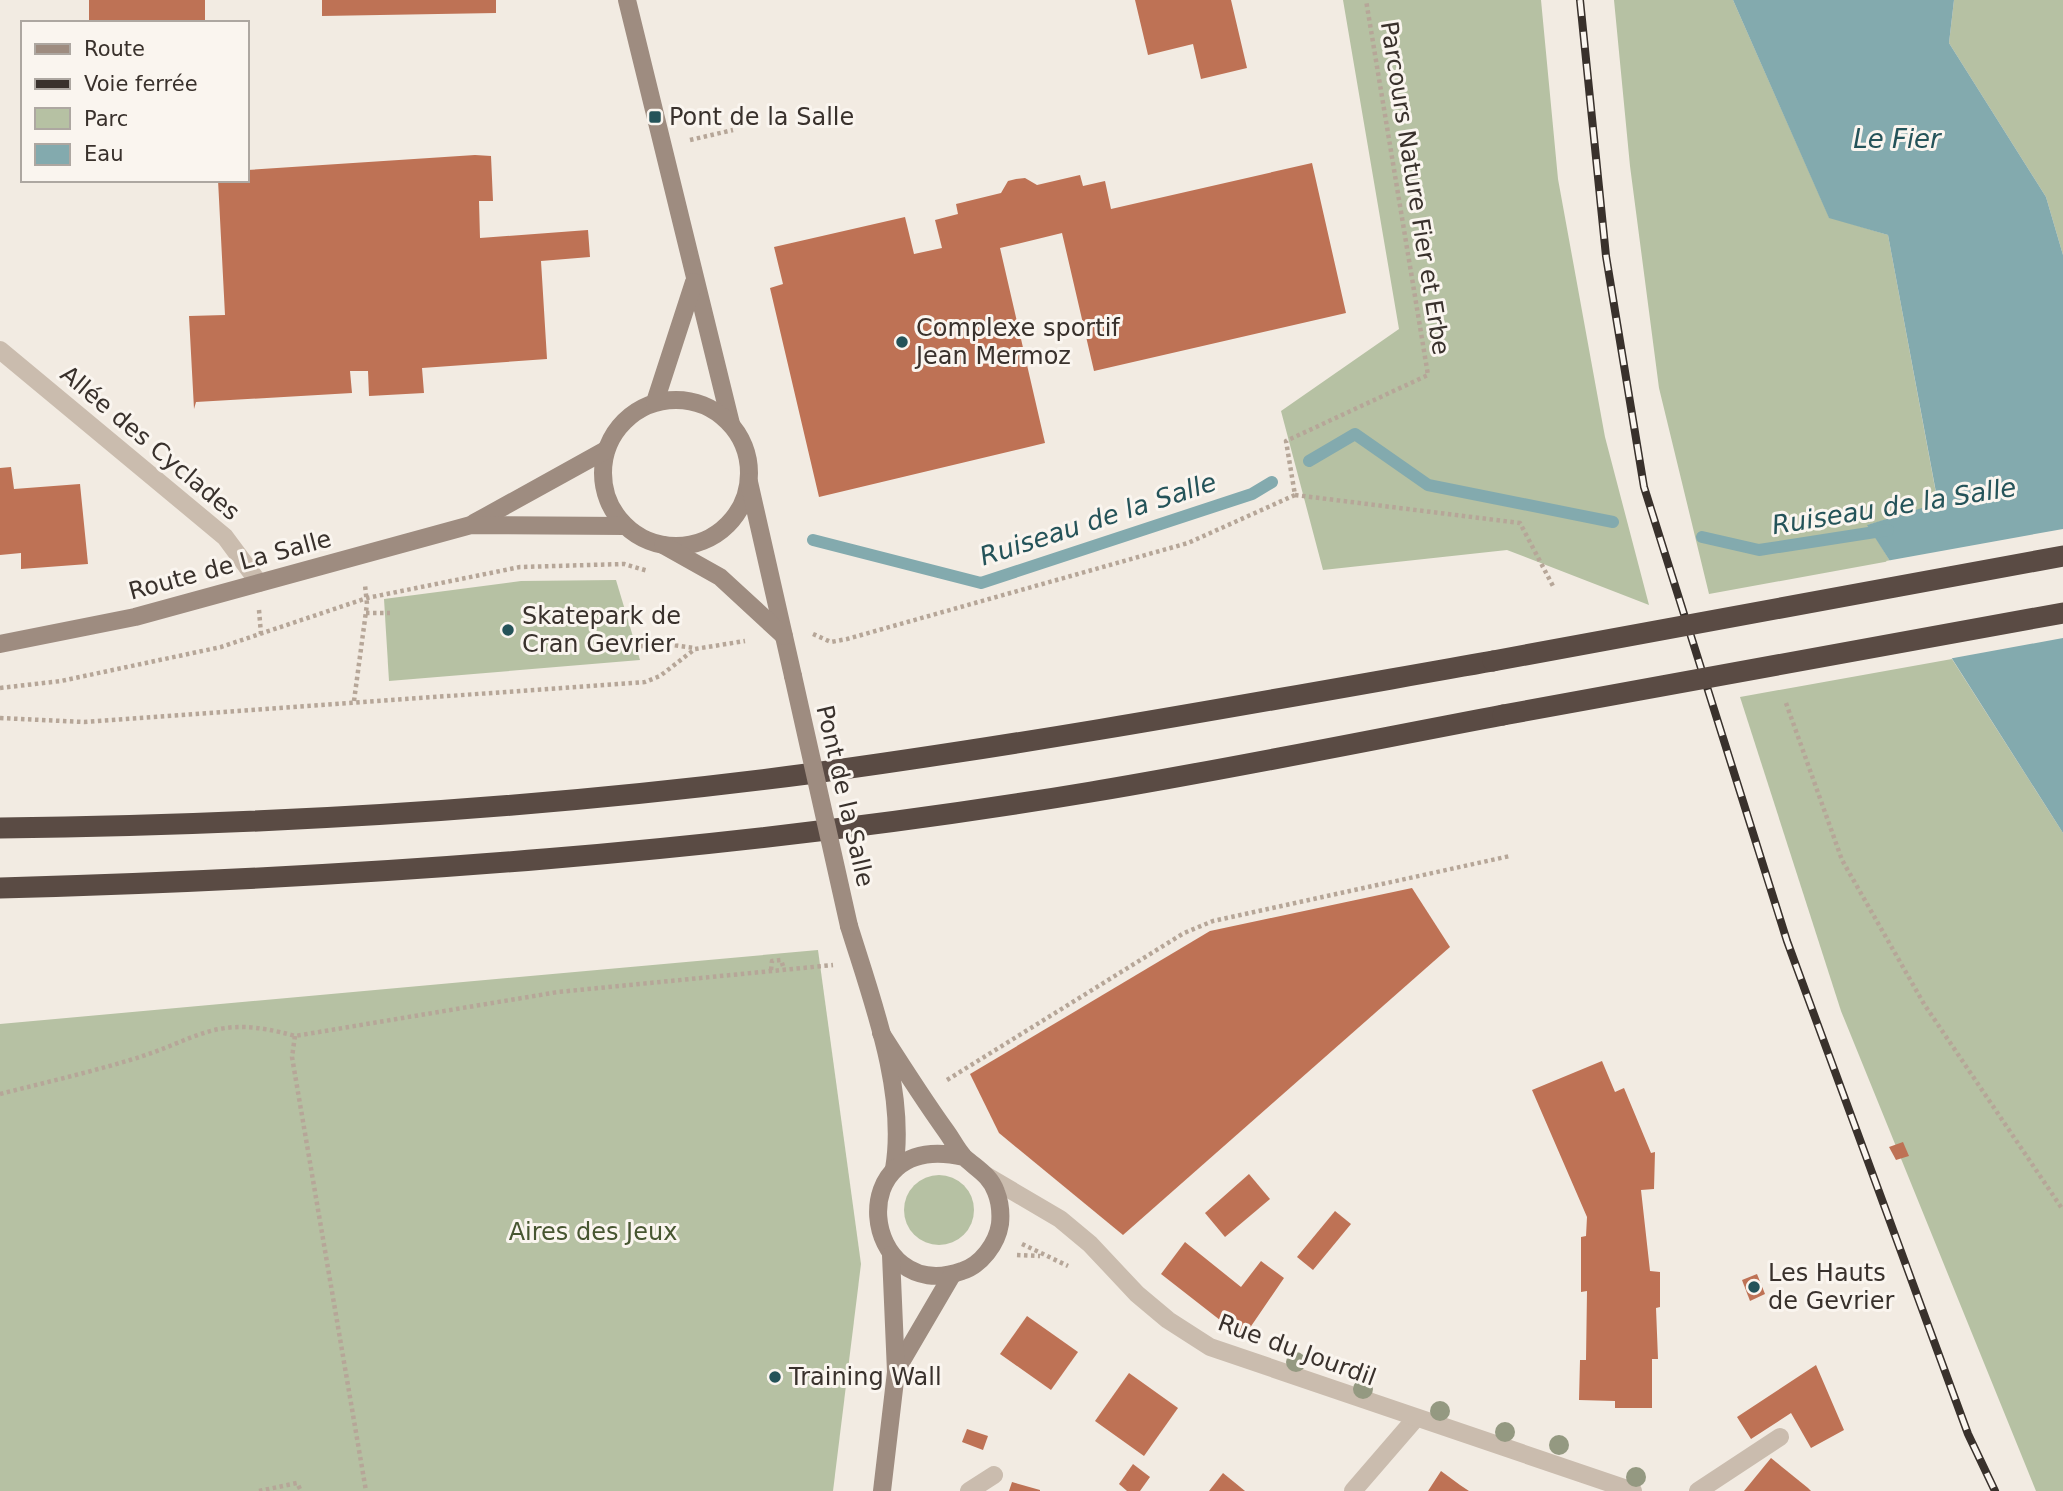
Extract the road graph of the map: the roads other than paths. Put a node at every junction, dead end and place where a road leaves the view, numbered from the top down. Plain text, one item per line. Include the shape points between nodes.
1 (627, 0) edge
2 (694, 282) junction
3 (0, 350) edge
4 (655, 402) junction
5 (731, 424) junction
6 (606, 450) junction
7 (749, 482) junction
8 (471, 525) junction
9 (625, 526) junction
10 (663, 545) junction
11 (2063, 555) edge
12 (258, 583) junction
13 (2063, 613) edge
14 (785, 636) junction
15 (0, 644) edge
16 (0, 828) edge
17 (0, 888) edge
18 (881, 1033) junction
19 (964, 1157) junction
20 (894, 1169) junction
21 (988, 1176) junction
22 (891, 1255) junction
23 (952, 1275) junction
24 (896, 1372) junction
25 (1416, 1418) junction
26 (1780, 1437) dead end
27 (994, 1475) dead end
28 (882, 1491) edge
29 (969, 1491) edge
30 (1353, 1491) edge
31 (1633, 1491) edge
32 (1698, 1491) edge

1 - 2 street
2 - 4 street
2 - 5 street
3 - 12 street, Allée des Cyclades via 225,537
4 - 5 street via 683,399 709,407
4 - 6 street via 624,420
5 - 7 street via 746,451
6 - 8 street, Route de La Salle
6 - 9 street via 602,477 609,503
7 - 10 street via 740,510 720,532 693,544
7 - 14 street
8 - 9 street, Route de La Salle
8 - 12 street, Route de La Salle
9 - 10 street
10 - 14 street via 720,577
11 - 16 highway, bridge via 1032,742 804,774 398,814 196,825
12 - 15 street, Route de La Salle via 135,617
13 - 17 highway, bridge via 1091,792 857,825 385,873
14 - 18 street, Pont de la Salle, bridge via 849,926
18 - 19 street
18 - 20 street via 899,1140
19 - 20 street via 940,1152 915,1156
19 - 21 street
20 - 22 street via 881,1188 876,1212 879,1235
21 - 23 street via 996,1191 1000,1225 981,1260
21 - 25 street, Rue du Jourdil via 1060,1219 1136,1294 1210,1347
22 - 23 street via 919,1273
22 - 24 street
23 - 24 street
24 - 28 street
25 - 30 street
25 - 31 street, Rue du Jourdil
26 - 32 street
27 - 29 street

